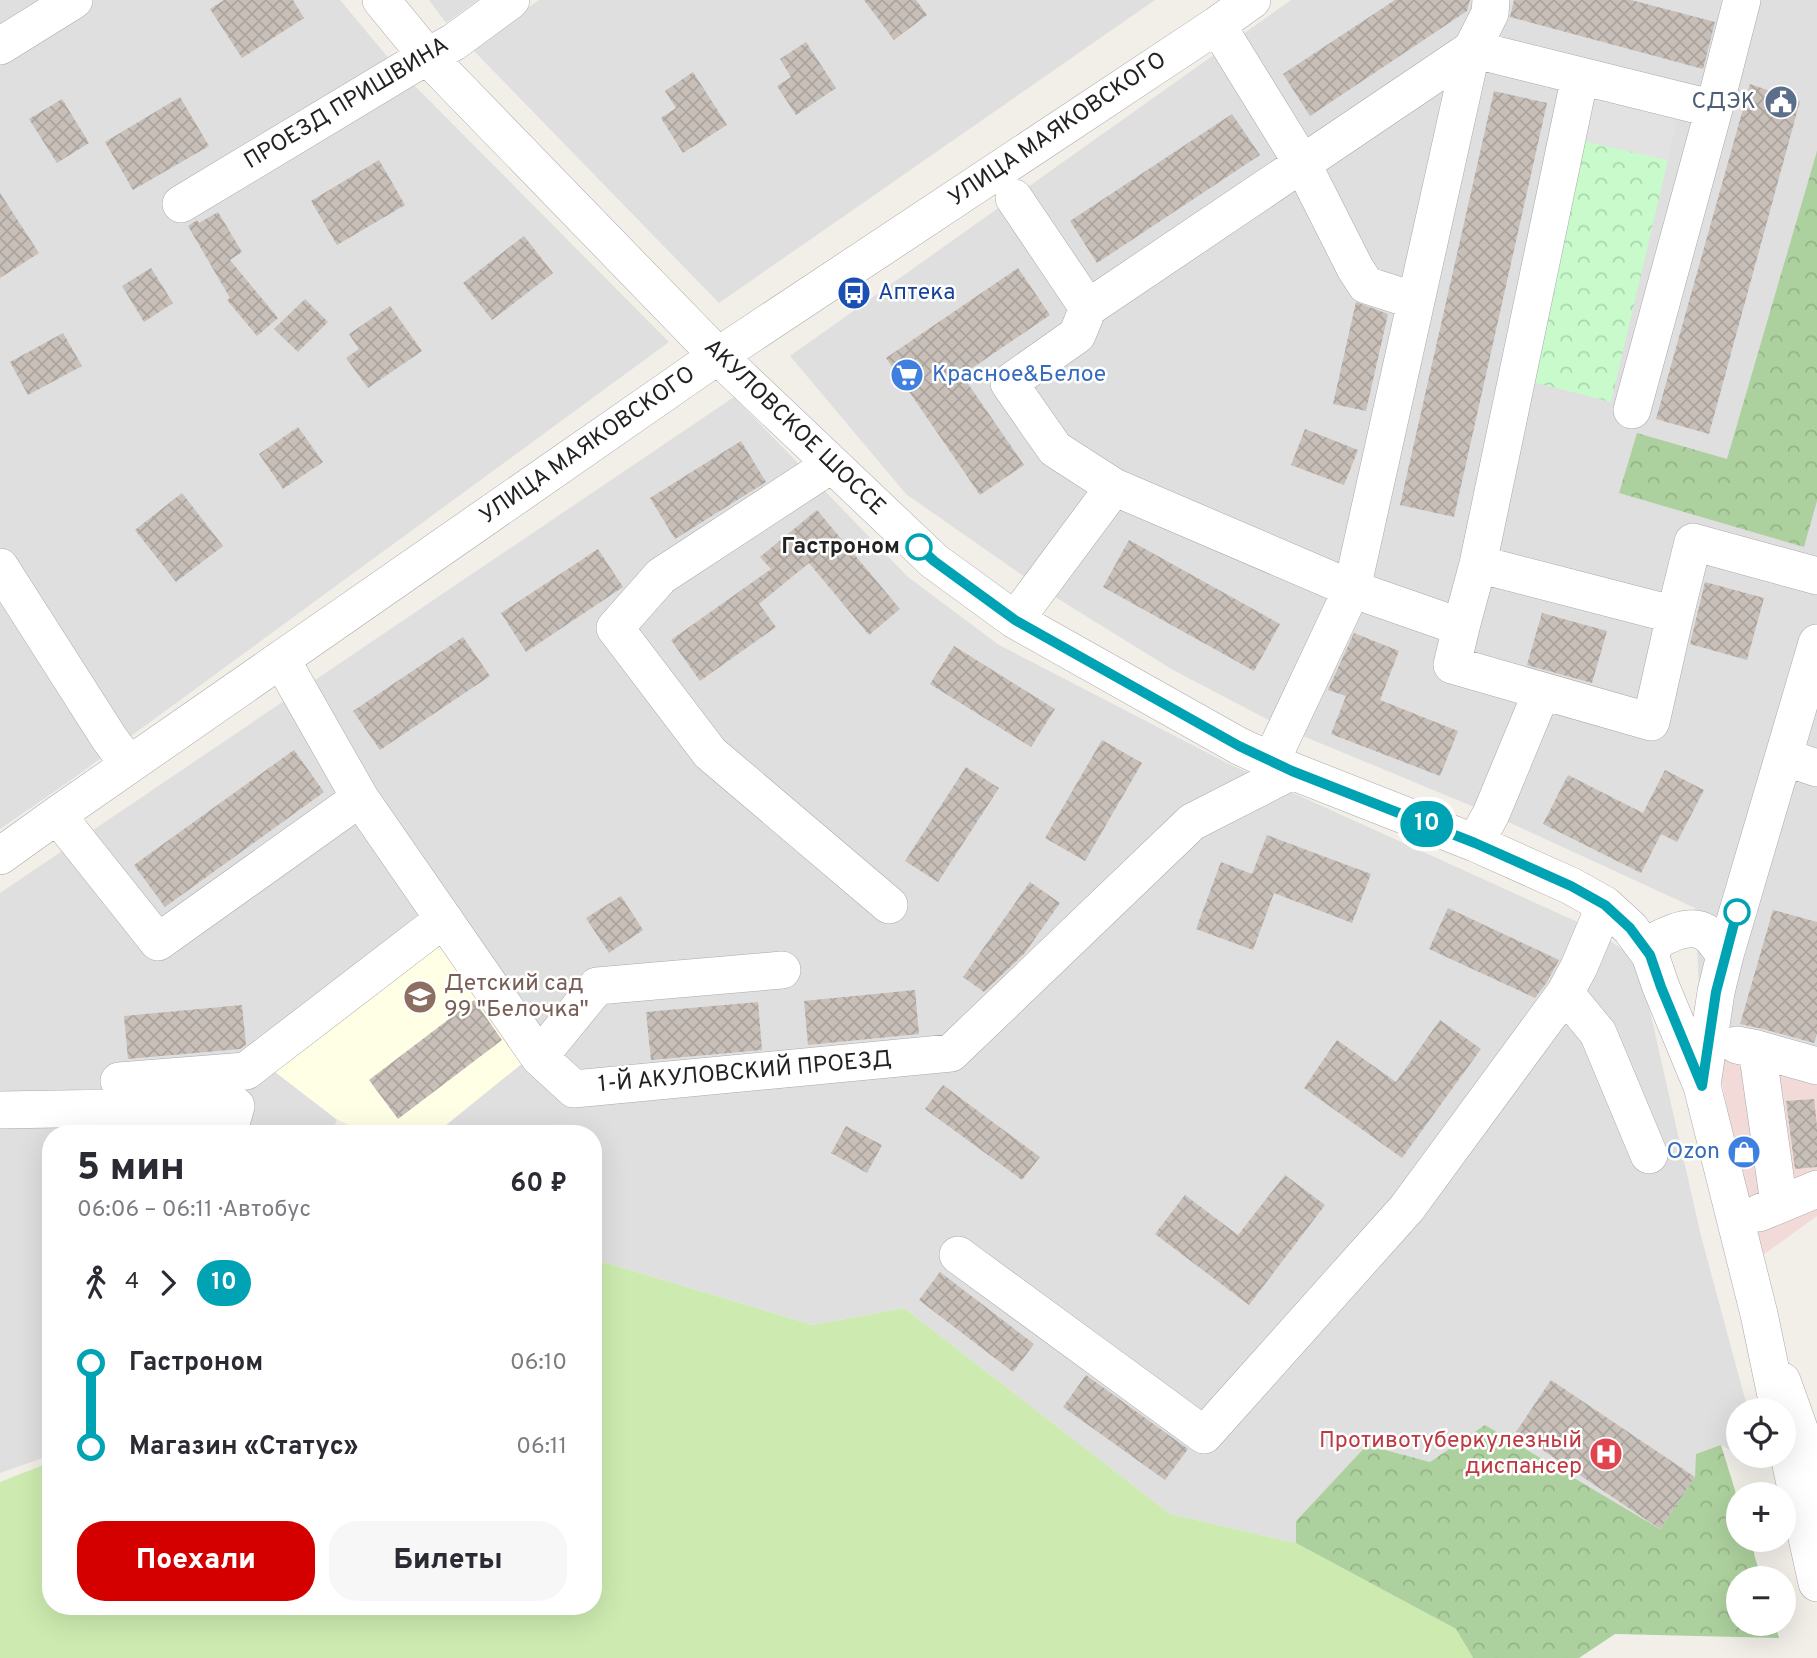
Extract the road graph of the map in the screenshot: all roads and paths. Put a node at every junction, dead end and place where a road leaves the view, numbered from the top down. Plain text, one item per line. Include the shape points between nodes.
1 (74, 0) edge
2 (381, 0) edge
3 (511, 0) edge
4 (1252, 0) edge
5 (1491, 0) edge
6 (1742, 0) edge
7 (1217, 25) junction
8 (0, 46) edge
9 (1472, 49) junction
10 (426, 56) junction
11 (1580, 76) junction
12 (1714, 109) junction
13 (1302, 163) junction
14 (1013, 198) dead end
15 (181, 204) dead end
16 (1416, 301) junction
17 (1088, 308) junction
18 (718, 356) junction
19 (1632, 410) dead end
20 (832, 464) junction
21 (1114, 487) junction
22 (1478, 564) junction
23 (0, 567) edge
24 (1817, 576) edge
25 (1352, 589) junction
26 (1675, 615) junction
27 (1015, 620) junction
28 (1461, 627) junction
29 (1817, 643) edge
30 (281, 659) junction
31 (1542, 691) junction
32 (1801, 763) edge
33 (129, 765) junction
34 (1282, 766) junction
35 (360, 798) junction
36 (57, 815) junction
37 (1475, 843) junction
38 (0, 856) edge
39 (890, 905) dead end
40 (1605, 905) junction
41 (444, 919) junction
42 (1725, 956) junction
43 (782, 970) dead end
44 (1655, 971) junction
45 (1716, 992) junction
46 (1564, 993) junction
47 (1708, 1040) junction
48 (1757, 1049) junction
49 (539, 1057) junction
50 (1817, 1066) edge
51 (119, 1081) dead end
52 (1702, 1086) junction
53 (0, 1110) edge
54 (231, 1125) edge
55 (1649, 1154) dead end
56 (1817, 1189) edge
57 (1779, 1204) junction
58 (1736, 1223) junction
59 (958, 1255) dead end
60 (1759, 1314) junction
61 (1772, 1351) junction
62 (1776, 1398) edge
63 (1817, 1419) edge
64 (1791, 1468) edge
65 (1817, 1479) edge
66 (1817, 1583) edge

1 - 8 street
2 - 10 street, АКУЛОВСКОЕ ШОССЕ
3 - 10 street, ПРОЕЗД ПРИШВИНА via 454,42
4 - 7 street, УЛИЦА МАЯКОВСКОГО
5 - 9 street via 1490,13
6 - 12 street
7 - 13 street
7 - 18 street, УЛИЦА МАЯКОВСКОГО
9 - 11 street
9 - 13 street
9 - 16 street
10 - 15 street, ПРОЕЗД ПРИШВИНА
10 - 18 street, АКУЛОВСКОЕ ШОССЕ
11 - 12 street
11 - 22 street
12 - 19 street
13 - 16 street via 1366,285
13 - 17 street
14 - 17 street
16 - 25 street
17 - 21 street via 1077,335 1009,383 1055,449
18 - 20 street, АКУЛОВСКОЕ ШОССЕ
18 - 30 street, УЛИЦА МАЯКОВСКОГО
20 - 27 street, АКУЛОВСКОЕ ШОССЕ via 934,561
20 - 39 street via 661,576 615,628 710,753
21 - 25 street
21 - 27 street
22 - 26 street
22 - 28 street
23 - 33 street
24 - 26 street via 1693,542
25 - 28 street
25 - 34 street
26 - 31 street via 1651,722
27 - 34 street, АКУЛОВСКОЕ ШОССЕ
28 - 31 street via 1452,665
29 - 32 street
30 - 33 street, УЛИЦА МАЯКОВСКОГО
30 - 35 street, 1-Й АКУЛОВСКИЙ ПРОЕЗД
31 - 37 street
32 - 42 street via 1760,833
33 - 36 street, УЛИЦА МАЯКОВСКОГО
34 - 37 street, АКУЛОВСКОЕ ШОССЕ
34 - 49 street, 1-Й АКУЛОВСКИЙ ПРОЕЗД via 1192,822 951,1053 574,1089
35 - 36 street via 158,942
35 - 41 street, 1-Й АКУЛОВСКИЙ ПРОЕЗД
36 - 38 street, УЛИЦА МАЯКОВСКОГО
37 - 40 street, АКУЛОВСКОЕ ШОССЕ
40 - 44 street, АКУЛОВСКОЕ ШОССЕ via 1630,928
40 - 46 street
41 - 49 street, 1-Й АКУЛОВСКИЙ ПРОЕЗД
41 - 51 street via 246,1072
42 - 44 street via 1709,934 1681,929 1657,940
42 - 45 street
43 - 49 street via 597,986
44 - 45 street via 1675,997 1689,1000
44 - 52 street, АКУЛОВСКОЕ ШОССЕ
45 - 47 street
46 - 55 street via 1598,1033
46 - 59 street via 1407,1209 1204,1435
47 - 48 street
47 - 52 street
48 - 50 street
48 - 57 street
52 - 58 street, АКУЛОВСКОЕ ШОССЕ
53 - 54 street via 236,1106
56 - 57 street
57 - 58 street
58 - 60 street, АКУЛОВСКОЕ ШОССЕ
60 - 61 street, АКУЛОВСКОЕ ШОССЕ
60 - 62 street, АКУЛОВСКОЕ ШОССЕ
61 - 63 street via 1790,1387
61 - 65 street, АКУЛОВСКОЕ ШОССЕ
64 - 66 street

